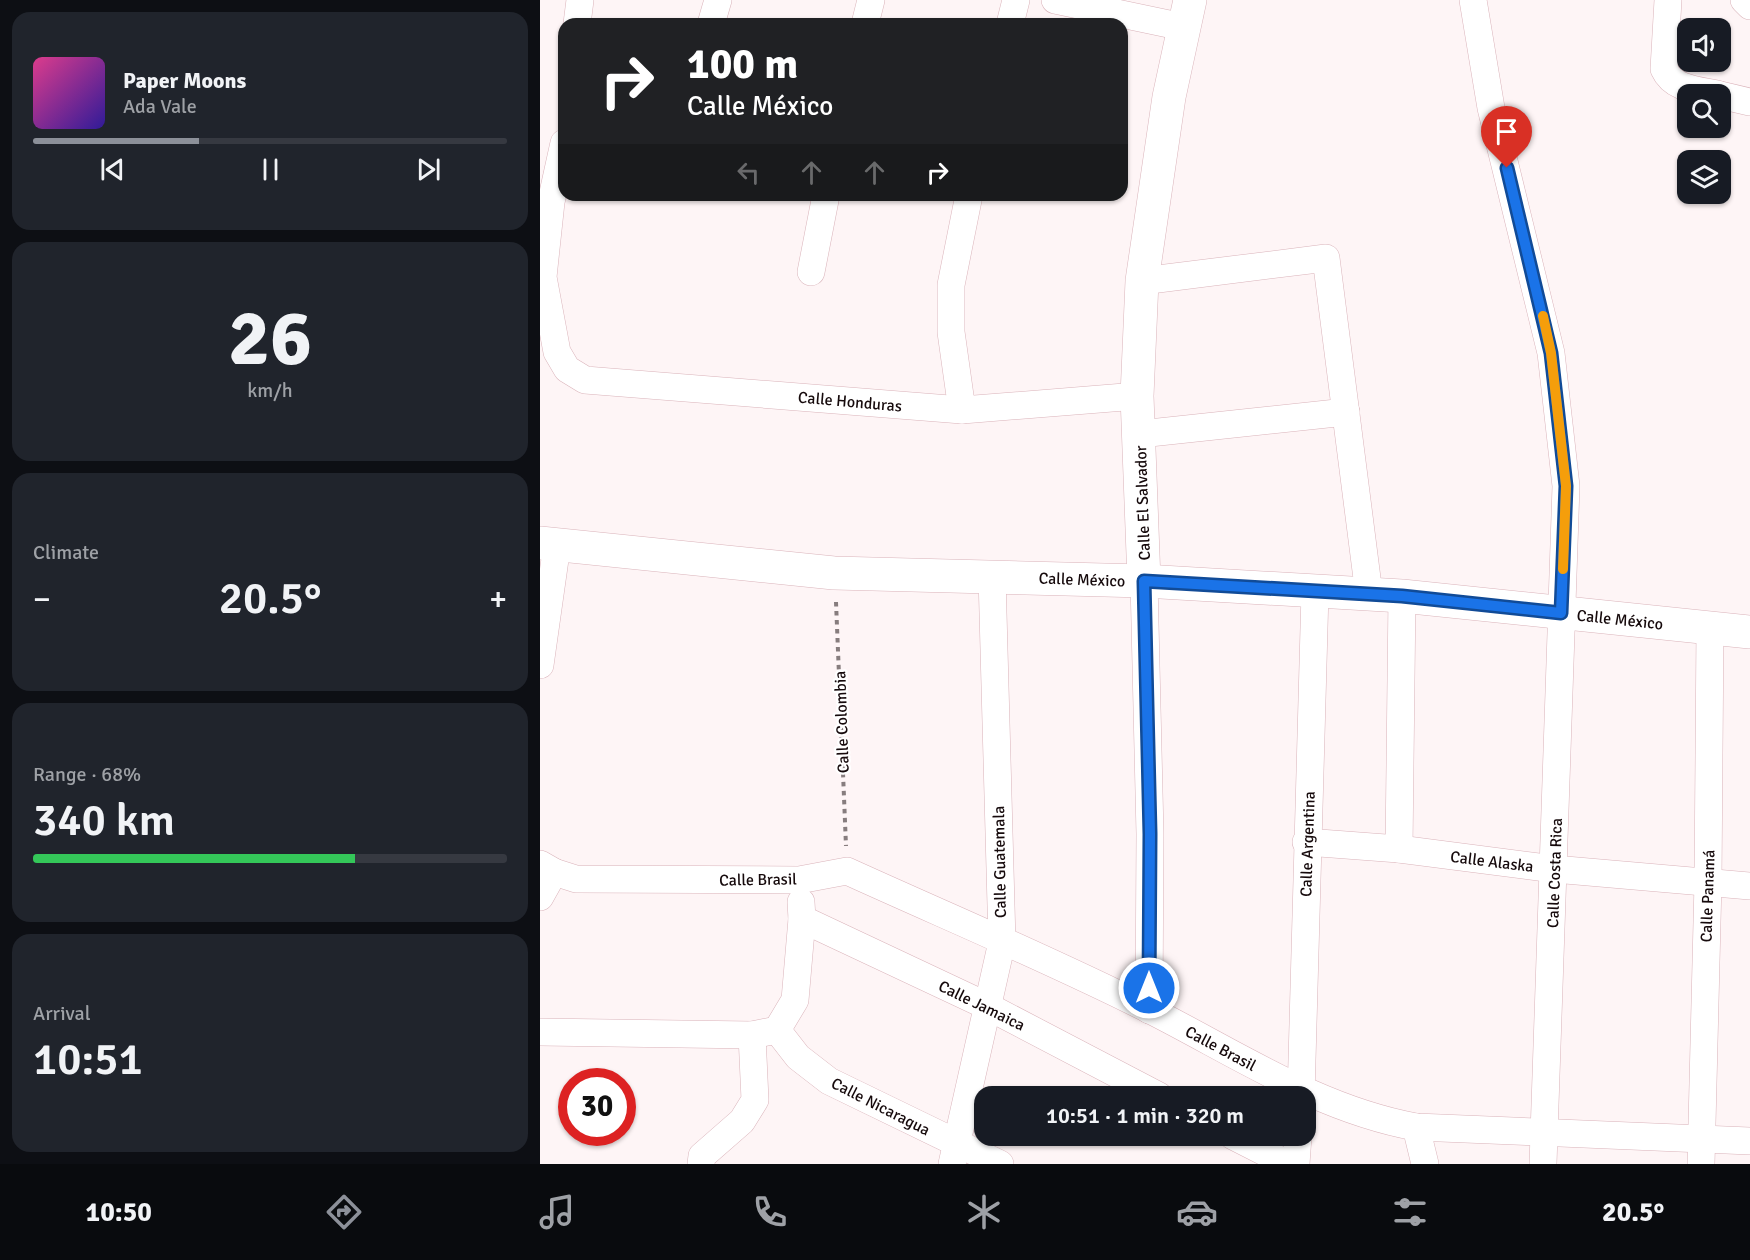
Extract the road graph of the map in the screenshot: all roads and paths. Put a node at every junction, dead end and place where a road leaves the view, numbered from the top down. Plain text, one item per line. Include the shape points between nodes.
1 (579, 0) edge
2 (718, 0) edge
3 (871, 0) edge
4 (1016, 0) edge
5 (1055, 0) edge
6 (1473, 0) edge
7 (1668, 0) edge
8 (1744, 0) edge
9 (1750, 6) edge
10 (1187, 13) edge
11 (578, 18) edge
12 (713, 18) edge
13 (866, 18) edge
14 (1012, 18) edge
15 (1678, 84) edge
16 (1731, 98) edge
17 (1750, 102) edge
18 (558, 162) edge
19 (546, 200) edge
20 (825, 201) edge
21 (968, 201) edge
22 (811, 272) dead end
23 (541, 277) edge
24 (1142, 281) junction
25 (1137, 396) junction
26 (962, 410) junction
27 (1346, 412) junction
28 (1140, 434) junction
29 (548, 544) edge
30 (834, 573) junction
31 (992, 576) junction
32 (1144, 581) junction
33 (1316, 592) junction
34 (1369, 594) junction
35 (1402, 596) junction
36 (1561, 613) junction
37 (1710, 628) junction
38 (1750, 632) edge
39 (540, 665) edge
40 (1306, 842) junction
41 (1399, 849) junction
42 (547, 868) edge
43 (1554, 869) junction
44 (847, 871) junction
45 (798, 880) junction
46 (1708, 882) junction
47 (1750, 886) edge
48 (540, 897) edge
49 (802, 919) junction
50 (1002, 942) junction
51 (987, 1006) junction
52 (1149, 1010) junction
53 (540, 1032) edge
54 (765, 1032) junction
55 (1140, 1086) edge
56 (1287, 1086) edge
57 (1301, 1086) edge
58 (1316, 1099) edge
59 (1416, 1127) junction
60 (1545, 1133) junction
61 (1750, 1141) edge
62 (1253, 1146) edge
63 (1297, 1146) edge
64 (1701, 1152) edge
65 (954, 1154) edge
66 (701, 1164) edge
67 (1000, 1164) edge
68 (1288, 1164) edge
69 (1296, 1164) edge
70 (1425, 1164) edge
71 (1543, 1164) edge

1 - 11 street
2 - 12 street
3 - 13 street
4 - 14 street
5 - 10 street
6 - 36 street, Calle Costa Rica via 1491,108 1551,353 1566,486
7 - 15 street via 1664,69 1668,78
8 - 9 street
10 - 24 street, Calle El Salvador via 1169,97
16 - 17 street
18 - 19 street
19 - 23 street
20 - 22 street
21 - 26 street via 951,285 951,332
23 - 26 street, Calle Honduras via 557,352 567,369 585,380
24 - 25 street, Calle El Salvador
24 - 27 street via 1326,258
25 - 26 street, Calle Honduras
25 - 28 street, Calle El Salvador
27 - 28 street
27 - 34 street
28 - 32 street, Calle El Salvador
29 - 30 street, Calle México
29 - 39 street
30 - 31 street, Calle México
30 - 44 path, Calle Colombia
31 - 32 street, Calle México
31 - 50 street, Calle Guatemala
32 - 33 street, Calle México
32 - 52 street, Calle El Salvador via 1150,834
33 - 34 street, Calle México
33 - 40 street, Calle Argentina
34 - 35 street, Calle México
35 - 36 street, Calle México
35 - 41 street
36 - 37 street, Calle México
36 - 43 street, Calle Costa Rica
37 - 38 street, Calle México
37 - 46 street, Calle Panamá
40 - 41 street, Calle Alaska
40 - 57 street, Calle Argentina
41 - 43 street, Calle Alaska
42 - 45 street, Calle Brasil via 576,879
42 - 48 street
43 - 46 street, Calle Alaska
43 - 60 street, Calle Costa Rica
44 - 45 street, Calle Brasil
44 - 50 street, Calle Brasil
45 - 49 street
46 - 47 street, Calle Alaska
46 - 64 street, Calle Panamá
49 - 51 street, Calle Jamaica
49 - 54 street via 795,1000
50 - 51 street, Calle Guatemala
50 - 52 street, Calle Brasil
51 - 55 street, Calle Jamaica
51 - 65 street, Calle Guatemala
52 - 56 street, Calle Brasil
53 - 54 street
54 - 65 street, Calle Nicaragua via 829,1081
54 - 66 street via 754,1100 742,1121 702,1156
58 - 59 street, Calle Brasil
59 - 60 street, Calle Brasil
59 - 70 street
60 - 64 street, Calle Brasil
60 - 71 street, Calle Costa Rica
61 - 64 street, Calle Brasil
62 - 68 street
63 - 69 street
65 - 67 street, Calle Nicaragua

